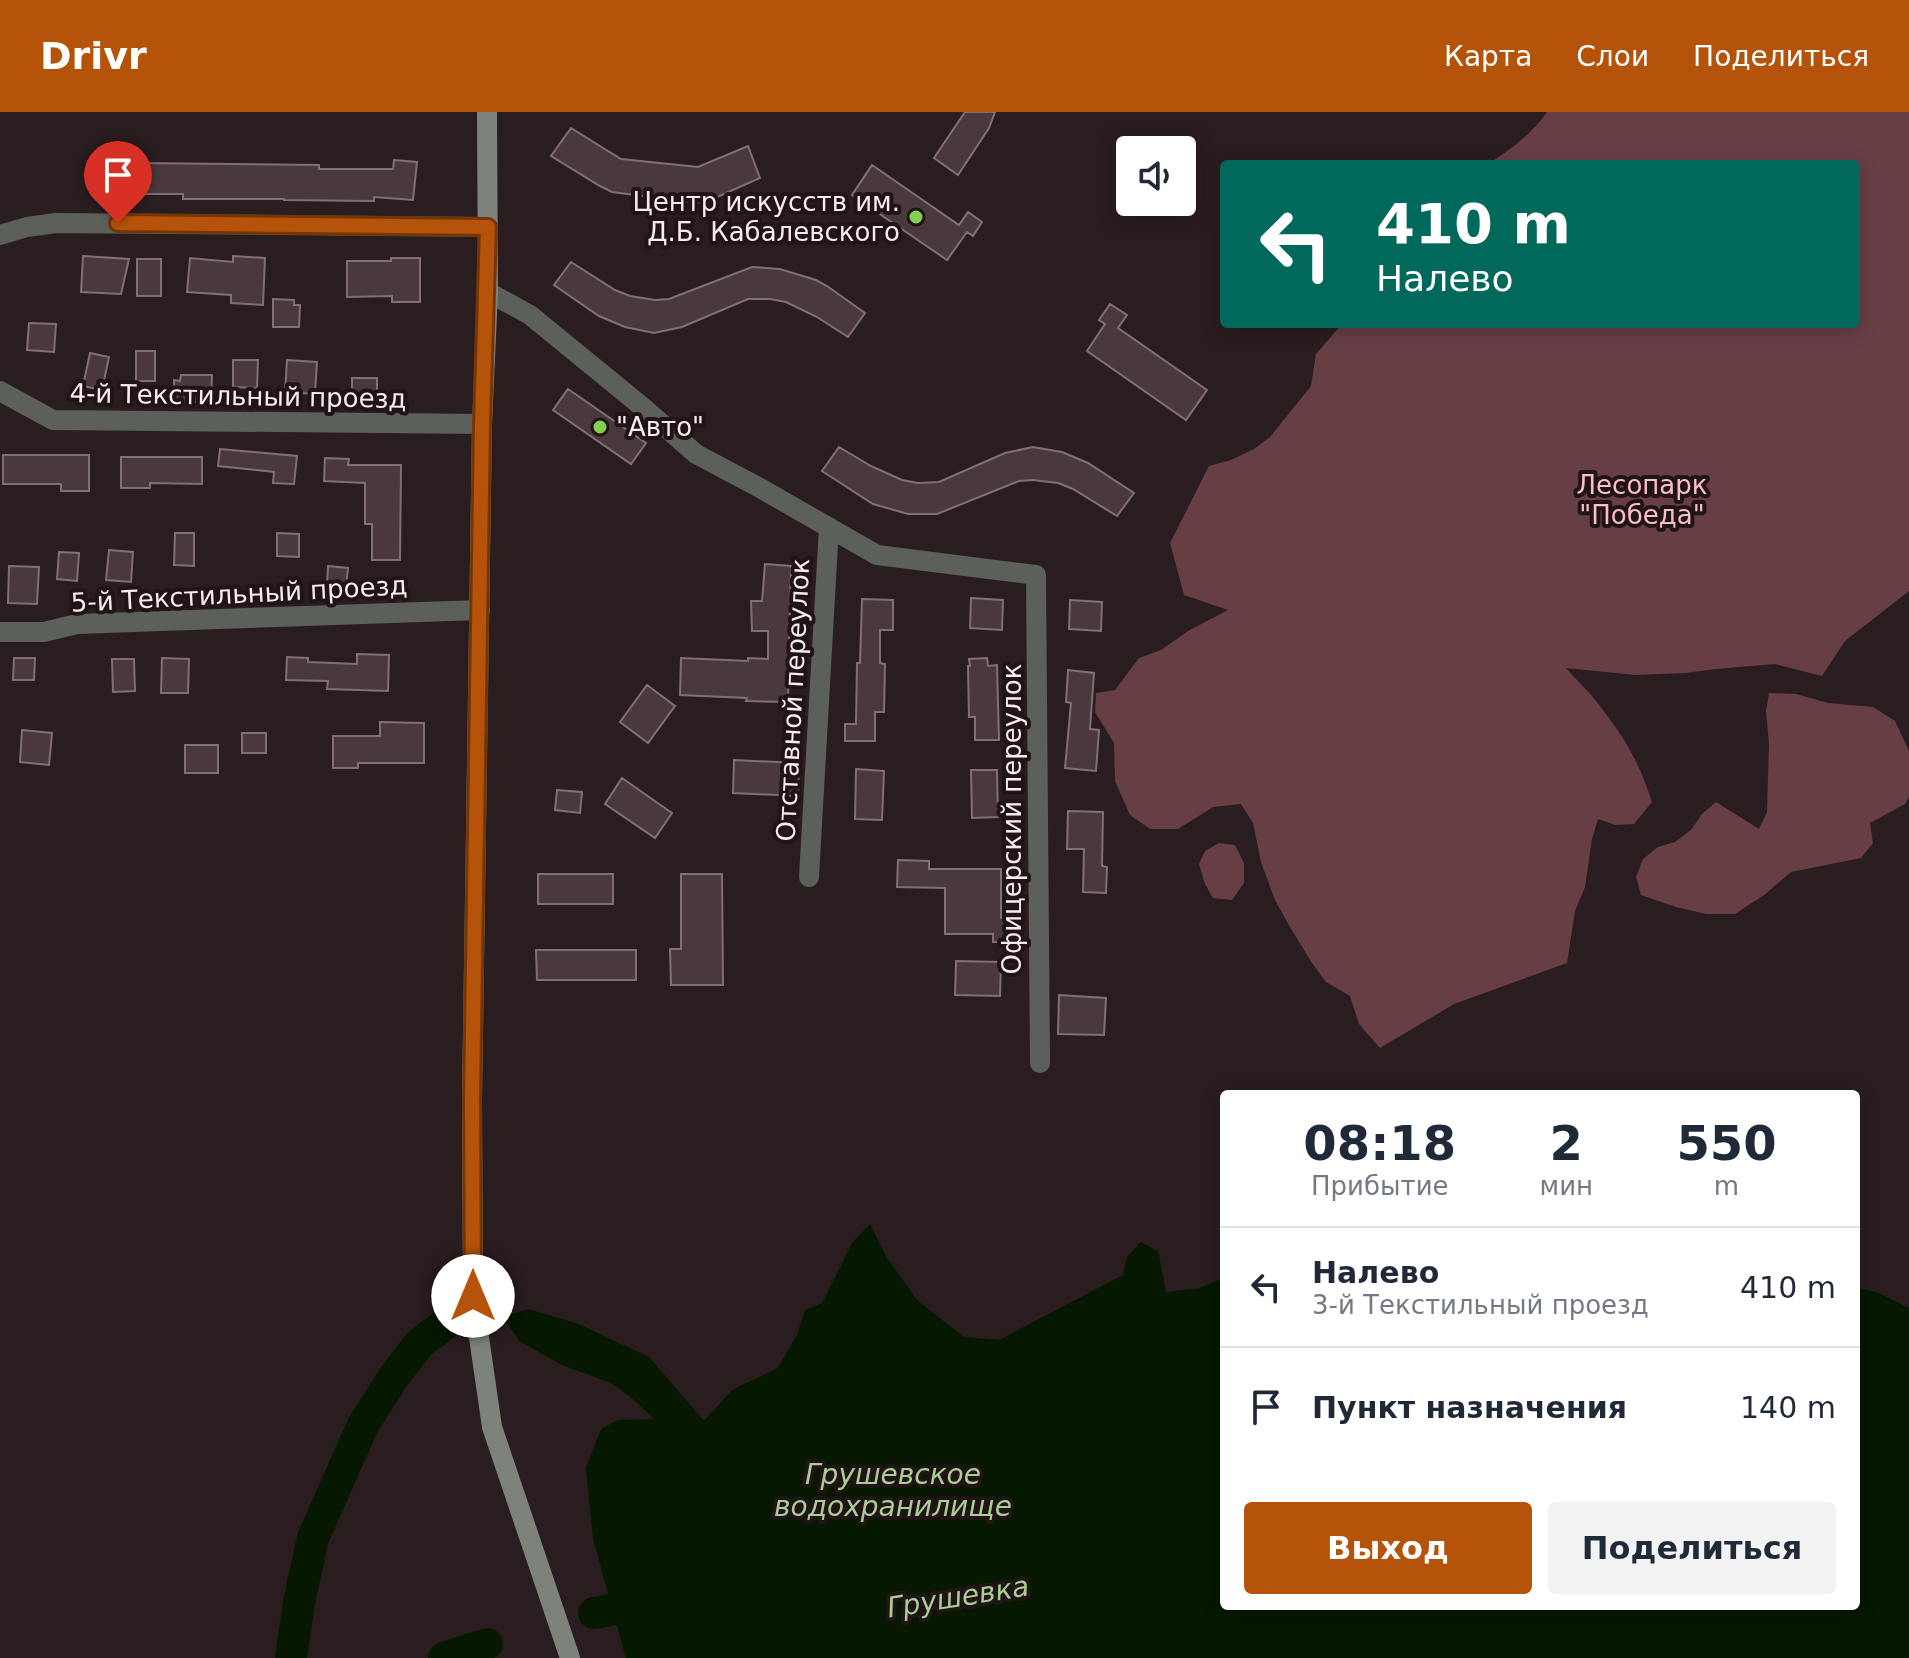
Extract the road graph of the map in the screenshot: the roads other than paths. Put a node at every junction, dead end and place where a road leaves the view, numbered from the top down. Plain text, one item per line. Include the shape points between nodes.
1 (487, 112) edge
2 (488, 227) junction
3 (0, 235) edge
4 (488, 292) junction
5 (0, 391) edge
6 (482, 424) junction
7 (829, 527) junction
8 (480, 610) junction
9 (0, 632) edge
10 (809, 877) dead end
11 (1040, 1063) dead end
12 (570, 1658) edge

1 - 2 main road
2 - 3 street via 56,223
2 - 4 main road
4 - 6 main road
4 - 7 street via 530,315 696,454
5 - 6 street, 4-й Текстильный проезд via 53,420
6 - 8 main road
7 - 10 street, Отставной переулок
7 - 11 street, Офицерский переулок via 877,555 1036,575
8 - 9 street, 5-й Текстильный проезд via 77,624 44,632
8 - 12 main road via 473,1296 492,1427

